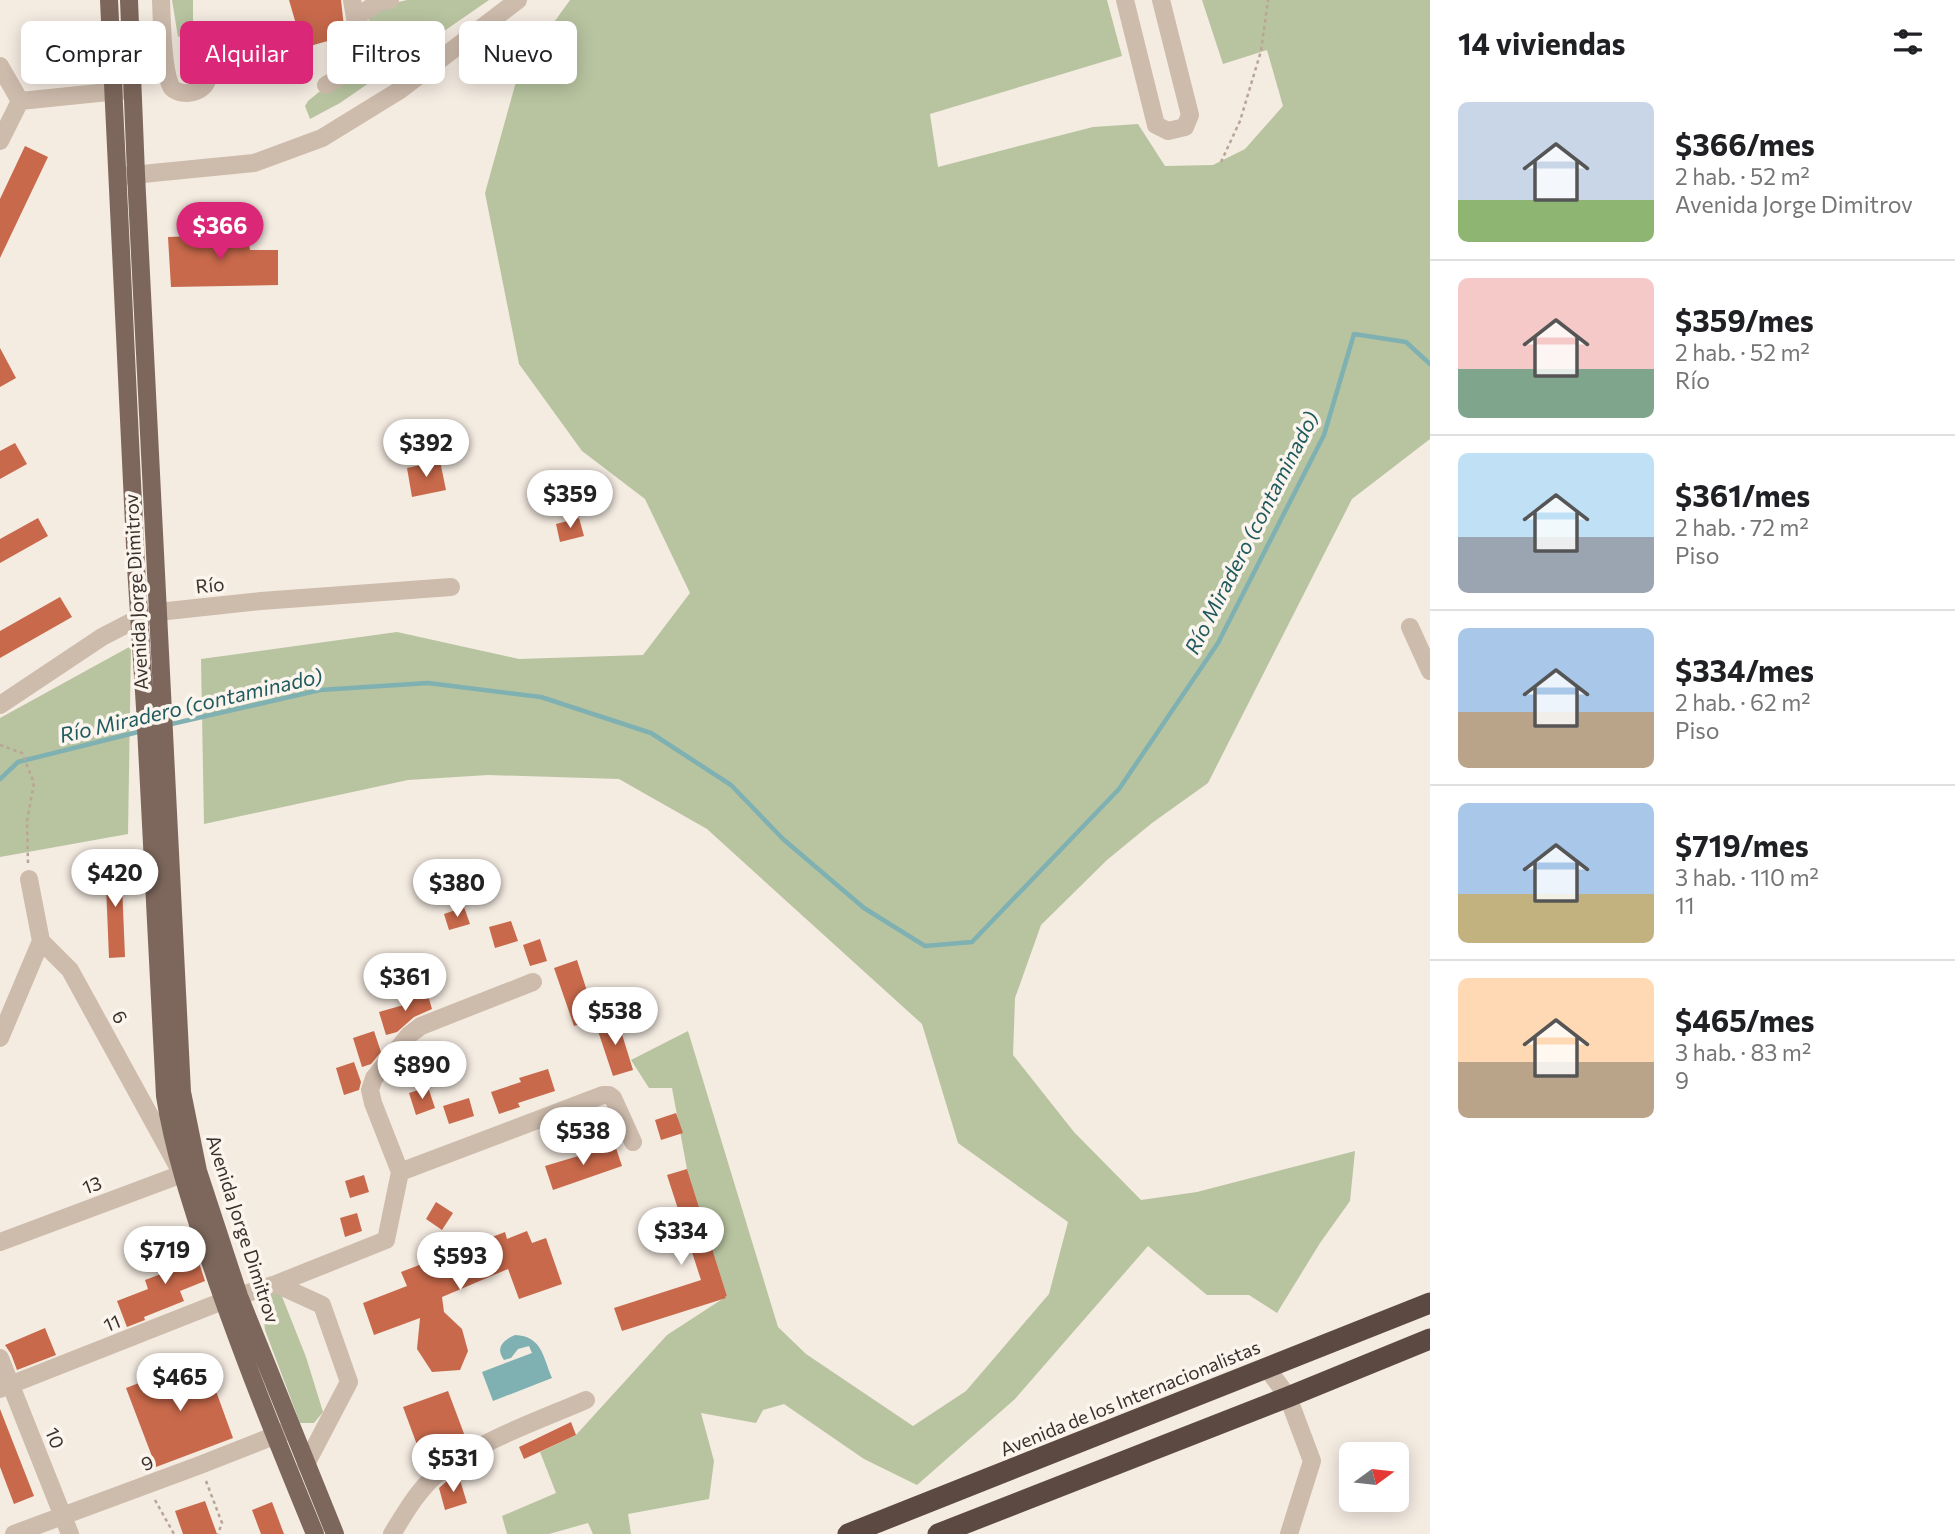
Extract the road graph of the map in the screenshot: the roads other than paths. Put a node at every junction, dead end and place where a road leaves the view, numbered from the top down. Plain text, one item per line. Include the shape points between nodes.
1 (109, 0) edge
2 (129, 0) edge
3 (161, 0) edge
4 (352, 0) edge
5 (390, 0) edge
6 (517, 0) edge
7 (1125, 0) edge
8 (1161, 0) edge
9 (355, 18) junction
10 (0, 66) edge
11 (206, 84) edge
12 (326, 85) dead end
13 (134, 89) junction
14 (114, 92) junction
15 (20, 102) junction
16 (0, 141) edge
17 (127, 175) junction
18 (451, 587) dead end
19 (158, 612) junction
20 (140, 619) junction
21 (1410, 627) dead end
22 (1430, 671) edge
23 (0, 705) edge
24 (154, 709) junction
25 (29, 879) road end
26 (41, 941) junction
27 (533, 982) dead end
28 (0, 1038) edge
29 (633, 1142) dead end
30 (190, 1172) junction
31 (400, 1172) junction
32 (0, 1241) edge
33 (276, 1284) junction
34 (231, 1299) junction
35 (1430, 1303) edge
36 (1430, 1339) edge
37 (0, 1358) edge
38 (1267, 1368) junction
39 (6, 1387) edge
40 (1288, 1397) junction
41 (586, 1400) dead end
42 (293, 1428) junction
43 (275, 1435) junction
44 (306, 1464) junction
45 (63, 1516) junction
46 (14, 1534) edge
47 (70, 1534) edge
48 (315, 1534) edge
49 (335, 1534) edge
50 (392, 1534) edge
51 (848, 1534) edge
52 (938, 1534) edge
53 (1289, 1534) edge

1 - 14 main road, Avenida Jorge Dimitrov
2 - 13 main road, Avenida Jorge Dimitrov
3 - 11 street via 166,74 172,88 190,94
4 - 9 street
5 - 9 street
6 - 17 street via 400,90 322,138 254,163
7 - 8 street via 1156,125 1168,131 1185,127 1190,114
9 - 12 street via 358,52 352,67
10 - 15 street
13 - 14 street
13 - 17 main road, Avenida Jorge Dimitrov
14 - 15 street
14 - 17 main road, Avenida Jorge Dimitrov
15 - 16 street
17 - 19 main road, Avenida Jorge Dimitrov
17 - 20 main road, Avenida Jorge Dimitrov
18 - 19 street, Río
19 - 20 street, Río
19 - 24 main road, Avenida Jorge Dimitrov
20 - 23 street, Río via 102,637
20 - 24 main road, Avenida Jorge Dimitrov
21 - 22 street
24 - 30 main road, Avenida Jorge Dimitrov via 165,1096 171,1132
25 - 26 street
26 - 28 street
26 - 30 street, 6 via 70,970
27 - 31 street via 414,1030 374,1079 370,1090 373,1102
29 - 31 street via 613,1098 603,1095
30 - 32 street, 13
30 - 34 main road, Avenida Jorge Dimitrov
31 - 33 street, 11 via 387,1240
33 - 34 street, 11
33 - 44 street via 322,1305 349,1381
34 - 39 street, 11
34 - 42 main road, Avenida Jorge Dimitrov
34 - 43 main road, Avenida Jorge Dimitrov
35 - 38 highway, Avenida de los Internacionalistas
36 - 40 highway
37 - 39 street, 10
38 - 40 street
38 - 51 highway, Avenida de los Internacionalistas
39 - 45 street, 10
40 - 52 highway
40 - 53 street via 1312,1461
41 - 50 street via 474,1450 437,1475 410,1504
42 - 43 street, 9
42 - 44 main road, Avenida Jorge Dimitrov
43 - 45 street, 9
43 - 48 main road, Avenida Jorge Dimitrov
44 - 49 main road, Avenida Jorge Dimitrov
45 - 46 street, 9
45 - 47 street, 10

